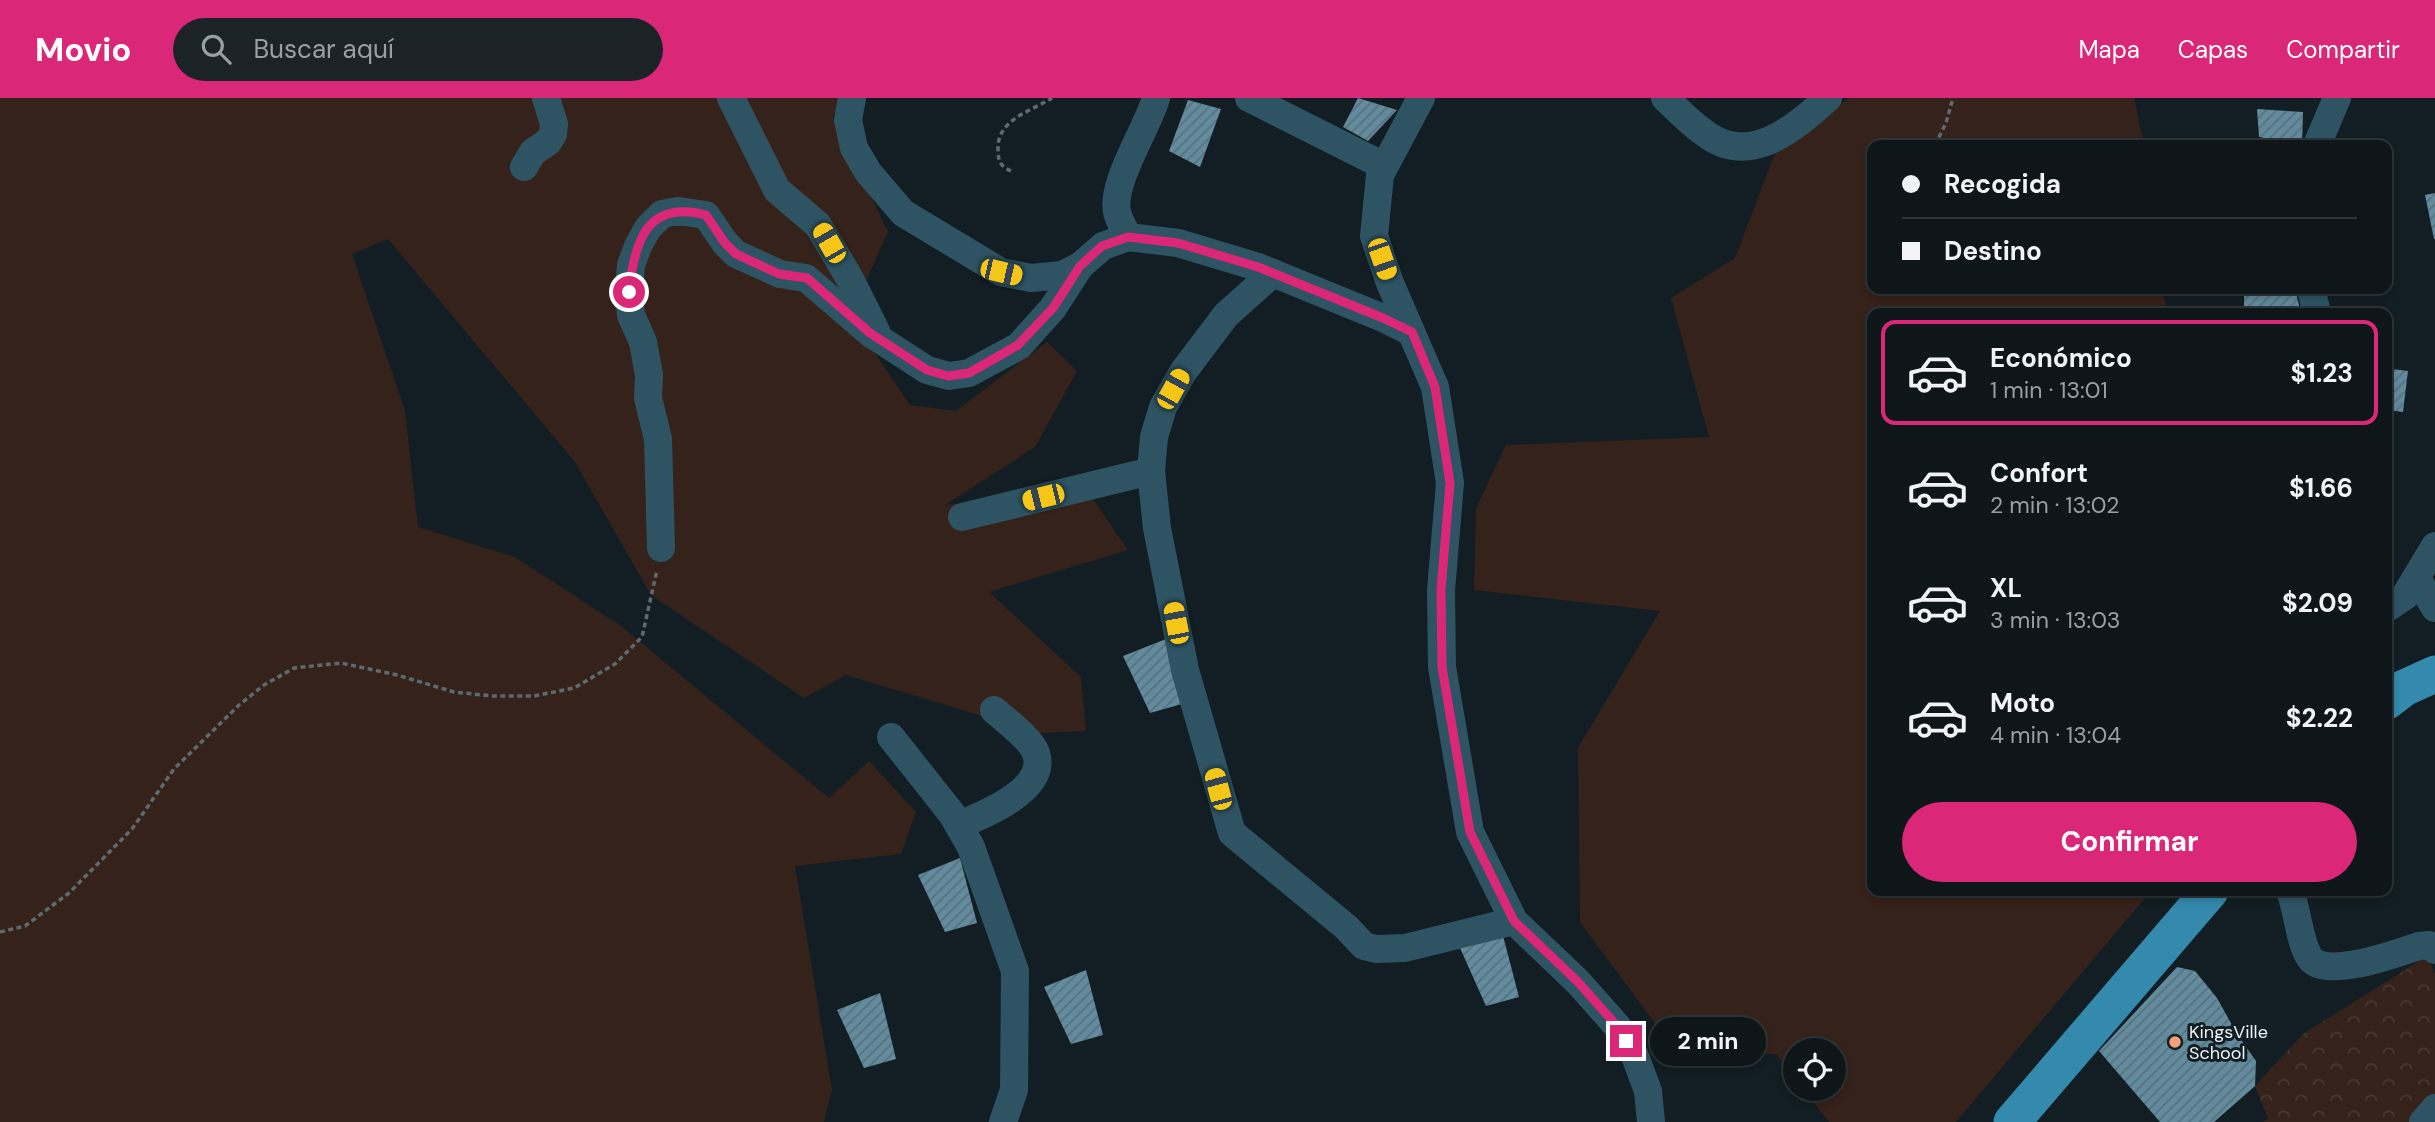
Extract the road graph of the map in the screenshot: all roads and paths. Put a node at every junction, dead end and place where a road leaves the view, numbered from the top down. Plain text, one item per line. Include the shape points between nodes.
1 (546, 98) edge
2 (731, 98) edge
3 (852, 98) edge
4 (1052, 98) edge
5 (1156, 98) edge
6 (1249, 98) edge
7 (1420, 98) edge
8 (1665, 98) edge
9 (1828, 98) edge
10 (1953, 98) edge
11 (2337, 98) edge
12 (1938, 140) edge
13 (2318, 140) edge
14 (1384, 166) junction
15 (524, 167) dead end
16 (1011, 171) dead end
17 (1128, 237) junction
18 (1080, 266) junction
19 (1273, 273) junction
20 (1412, 332) junction
21 (881, 339) junction
22 (1152, 471) junction
23 (962, 517) dead end
24 (2435, 546) edge
25 (661, 548) joint
26 (2417, 578) junction
27 (2392, 605) edge
28 (2435, 608) edge
29 (2430, 681) edge
30 (2392, 697) edge
31 (994, 710) dead end
32 (891, 737) dead end
33 (959, 825) junction
34 (2206, 896) edge
35 (2291, 896) edge
36 (1514, 921) junction
37 (0, 932) edge
38 (2435, 950) edge
39 (2435, 1108) edge
40 (1003, 1122) edge
41 (1651, 1122) edge
42 (2012, 1122) edge
43 (2423, 1122) edge

1 - 15 street via 553,134
2 - 21 street via 777,190 818,225
3 - 18 street via 848,120 853,148 903,213 1001,272 1031,278 1062,275
4 - 16 path via 1003,129 998,159
5 - 17 street via 1116,191 1117,212
6 - 14 street
7 - 14 street
8 - 9 street via 1707,135 1723,144 1752,147 1780,137
10 - 12 path
11 - 13 street
14 - 20 street via 1374,236
17 - 18 street via 1102,246
17 - 19 street via 1178,243
18 - 21 street via 1053,308 1018,345 969,373 948,376 927,370
19 - 20 street
19 - 22 street via 1226,315 1183,372 1163,407 1154,437
20 - 36 street via 1435,387 1450,483 1441,590 1442,667 1470,832
21 - 25 street via 807,278 779,274 736,254 706,215 662,214 638,246 629,292 643,342 648,398 658,439
22 - 23 street
22 - 36 street via 1157,528 1185,670 1232,833 1364,946 1405,948
24 - 26 street
25 - 37 path via 642,637 615,664 574,688 534,696 454,692 341,663 294,668 264,685 174,769 132,829 69,894 25,926
26 - 27 street via 2405,596
26 - 28 street
29 - 30 main road via 2404,688
31 - 33 street via 1036,753 1036,768 1030,783 1013,799
32 - 33 street
33 - 40 street via 1015,971 1014,1090
34 - 42 main road
35 - 38 street via 2305,947 2317,964 2349,966 2418,946
36 - 41 street via 1617,1026 1648,1091
39 - 43 street

